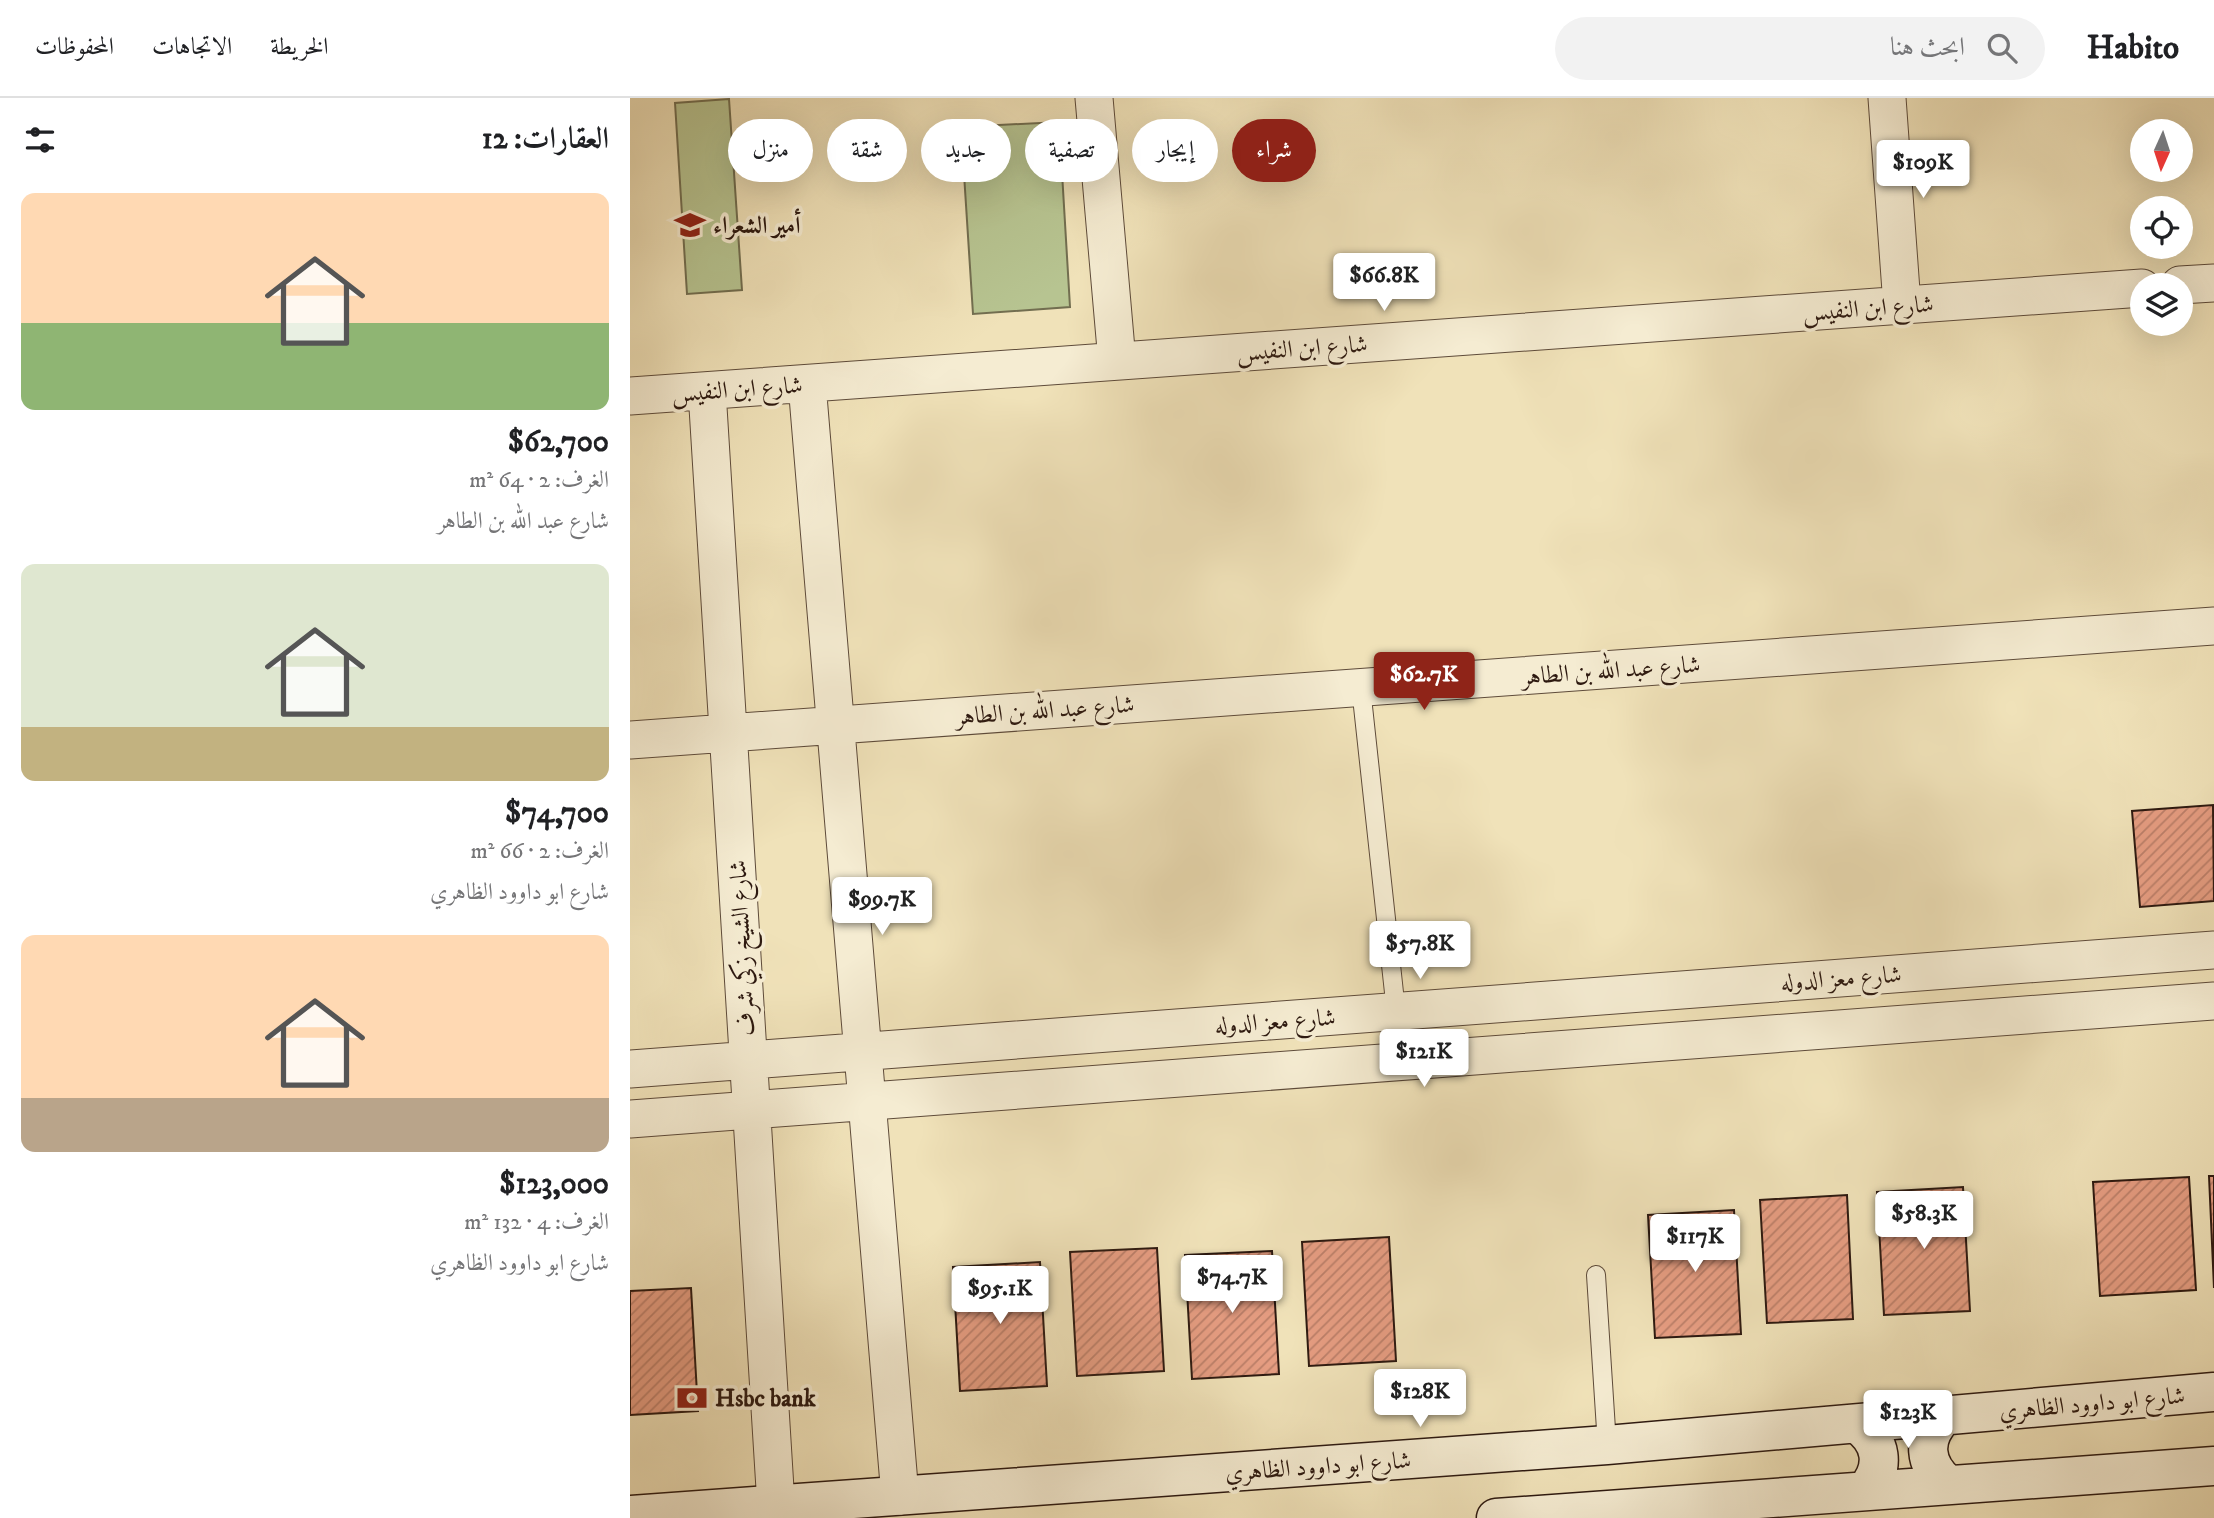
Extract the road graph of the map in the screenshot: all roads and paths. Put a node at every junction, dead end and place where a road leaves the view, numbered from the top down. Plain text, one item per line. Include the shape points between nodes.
1 (1094, 98) edge
2 (1887, 98) edge
3 (2214, 283) edge
4 (2193, 284) edge
5 (2130, 289) edge
6 (1902, 305) junction
7 (1117, 361) junction
8 (807, 384) junction
9 (708, 391) junction
10 (630, 396) edge
11 (2214, 626) edge
12 (1361, 688) junction
13 (836, 725) junction
14 (729, 733) junction
15 (630, 740) edge
16 (2214, 950) edge
17 (2214, 1001) edge
18 (1396, 1012) junction
19 (863, 1052) junction
20 (748, 1060) junction
21 (630, 1069) edge
22 (868, 1101) junction
23 (752, 1110) junction
24 (630, 1119) edge
25 (1596, 1275) dead end
26 (2214, 1392) edge
27 (1942, 1418) junction
28 (1857, 1424) junction
29 (1607, 1445) junction
30 (2214, 1466) edge
31 (1946, 1483) junction
32 (1866, 1490) junction
33 (900, 1496) junction
34 (776, 1504) junction
35 (630, 1515) edge
36 (1496, 1518) edge

1 - 7 street
2 - 6 street
3 - 4 street
5 - 6 street, شارع ابن النفيس
6 - 7 street, شارع ابن النفيس
7 - 8 street, شارع ابن النفيس
8 - 9 street, شارع ابن النفيس
8 - 13 street
9 - 10 street, شارع ابن النفيس
9 - 14 street, شارع الشيخ زكي شرف
11 - 12 street, شارع عبد الله بن الطاهر
12 - 13 street, شارع عبد الله بن الطاهر
12 - 18 lane
13 - 14 street, شارع عبد الله بن الطاهر
13 - 19 street
14 - 15 street, شارع عبد الله بن الطاهر
14 - 20 street, شارع الشيخ زكي شرف
16 - 18 street, شارع معز الدوله
17 - 22 street, شارع معز الدوله
18 - 19 street, شارع معز الدوله
19 - 20 street, شارع معز الدوله
19 - 22 street
20 - 21 street, شارع معز الدوله
20 - 23 street, شارع الشيخ زكي شرف
22 - 23 street, شارع معز الدوله
22 - 33 street
23 - 24 street, شارع معز الدوله
23 - 34 street, شارع الشيخ زكي شرف
25 - 29 lane
26 - 27 street, شارع ابو داوود الظاهري
27 - 28 street, شارع ابو داوود الظاهري
27 - 31 street via 1930,1436 1928,1457
28 - 29 street, شارع ابو داوود الظاهري
28 - 32 street via 1874,1439 1880,1460
29 - 33 street, شارع ابو داوود الظاهري
30 - 31 street
31 - 32 street
32 - 36 street
33 - 34 street, شارع ابو داوود الظاهري
34 - 35 street, شارع ابو داوود الظاهري

